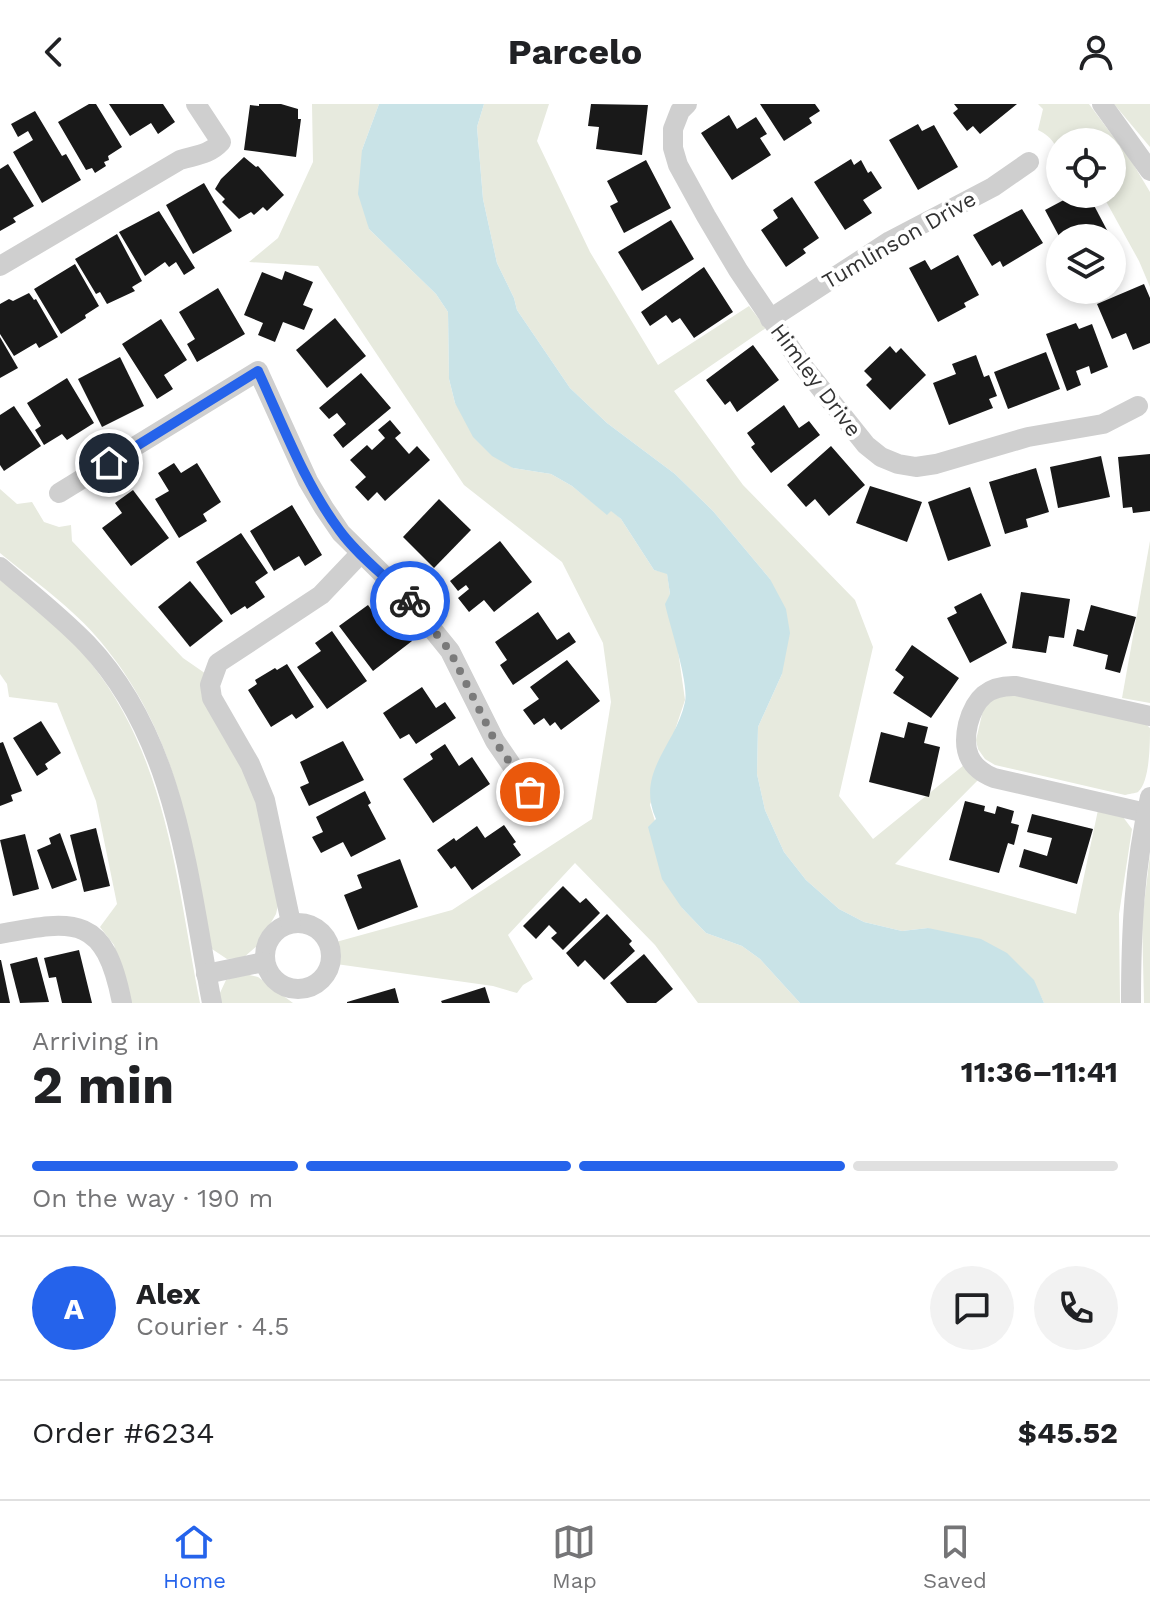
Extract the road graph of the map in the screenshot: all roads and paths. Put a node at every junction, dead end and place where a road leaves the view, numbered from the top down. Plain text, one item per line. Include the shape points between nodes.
1 (196, 104) edge
2 (687, 104) edge
3 (1102, 104) edge
4 (1029, 162) dead end
5 (1150, 171) edge
6 (0, 266) edge
7 (770, 319) junction
8 (1138, 406) dead end
9 (59, 493) dead end
10 (360, 554) junction
11 (0, 567) edge
12 (1150, 716) edge
13 (530, 792) dead end
14 (1148, 805) edge
15 (291, 923) junction
16 (0, 934) edge
17 (264, 962) junction
18 (206, 974) junction
19 (307, 996) edge
20 (122, 1003) edge
21 (212, 1003) edge
22 (1131, 1003) edge

1 - 6 street via 221,142 207,155 180,160
2 - 7 street, Himley Drive via 673,129 678,165
3 - 5 street
4 - 7 street, Tumlinson Drive via 890,241
7 - 8 street, Himley Drive via 866,445 898,464 936,464 1028,437 1090,428
9 - 10 street via 258,371 308,481
10 - 13 street via 407,598 450,651 495,741
10 - 15 street via 321,595 218,663 210,685 265,800
11 - 18 street via 88,645 145,727 175,815
12 - 14 street via 1001,685 978,699 965,738 971,763 994,778
14 - 22 street via 1130,926
15 - 17 street via 269,937
15 - 19 street via 316,927 331,948 327,973
16 - 20 street via 47,925 82,928 104,948
17 - 18 street
17 - 19 street via 284,987
18 - 21 street

